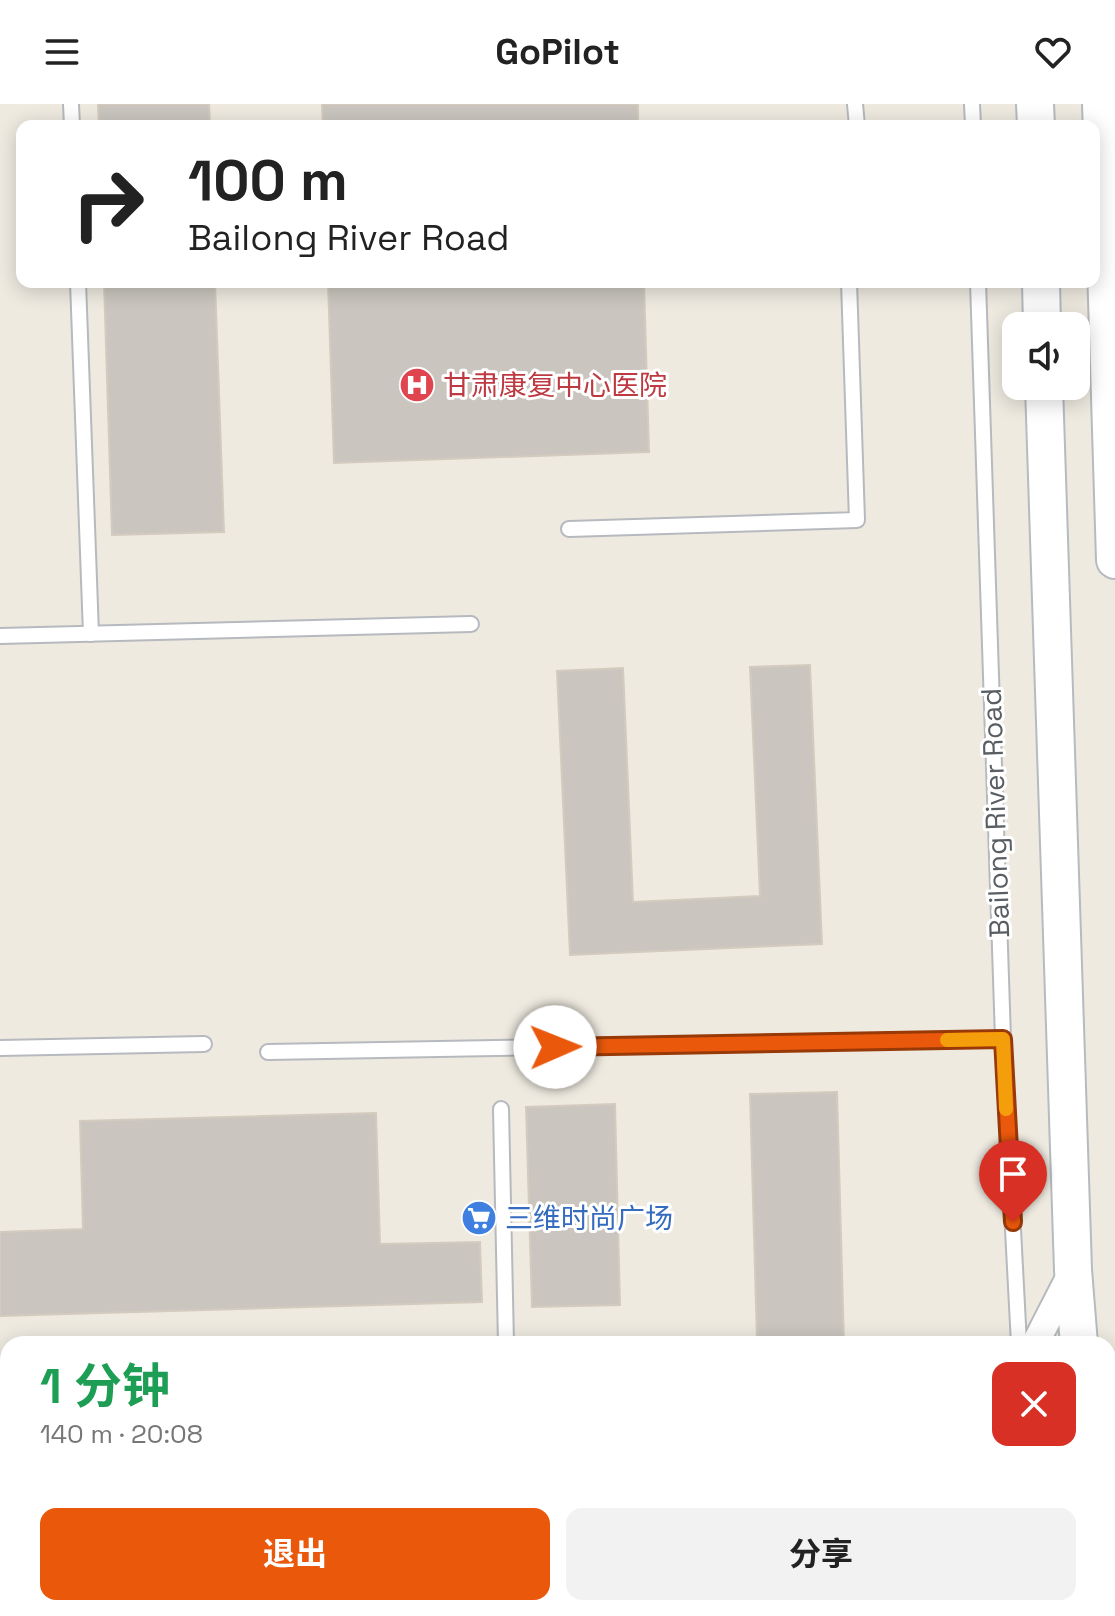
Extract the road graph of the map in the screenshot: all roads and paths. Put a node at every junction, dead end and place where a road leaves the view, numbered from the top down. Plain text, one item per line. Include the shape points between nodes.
1 (1101, 104) edge
2 (1100, 142) edge
3 (1100, 203) edge
4 (78, 288) edge
5 (849, 288) edge
6 (978, 288) edge
7 (1041, 288) edge
8 (1042, 312) edge
9 (1044, 400) edge
10 (569, 529) dead end
11 (1115, 560) edge
12 (471, 624) dead end
13 (91, 634) junction
14 (0, 636) edge
15 (1003, 1039) junction
16 (204, 1044) dead end
17 (0, 1048) edge
18 (268, 1052) dead end
19 (501, 1109) dead end
20 (1073, 1270) junction
21 (506, 1336) edge
22 (1019, 1336) edge
23 (1039, 1336) edge
24 (1078, 1336) edge

1 - 2 main road
3 - 11 main road
4 - 13 lane
5 - 10 lane via 857,520
6 - 15 lane, Bailong River Road
7 - 8 main road
9 - 20 main road
12 - 13 lane
13 - 14 lane
15 - 18 lane
15 - 22 lane, Bailong River Road
16 - 17 lane
19 - 21 lane
20 - 23 street
20 - 24 main road

